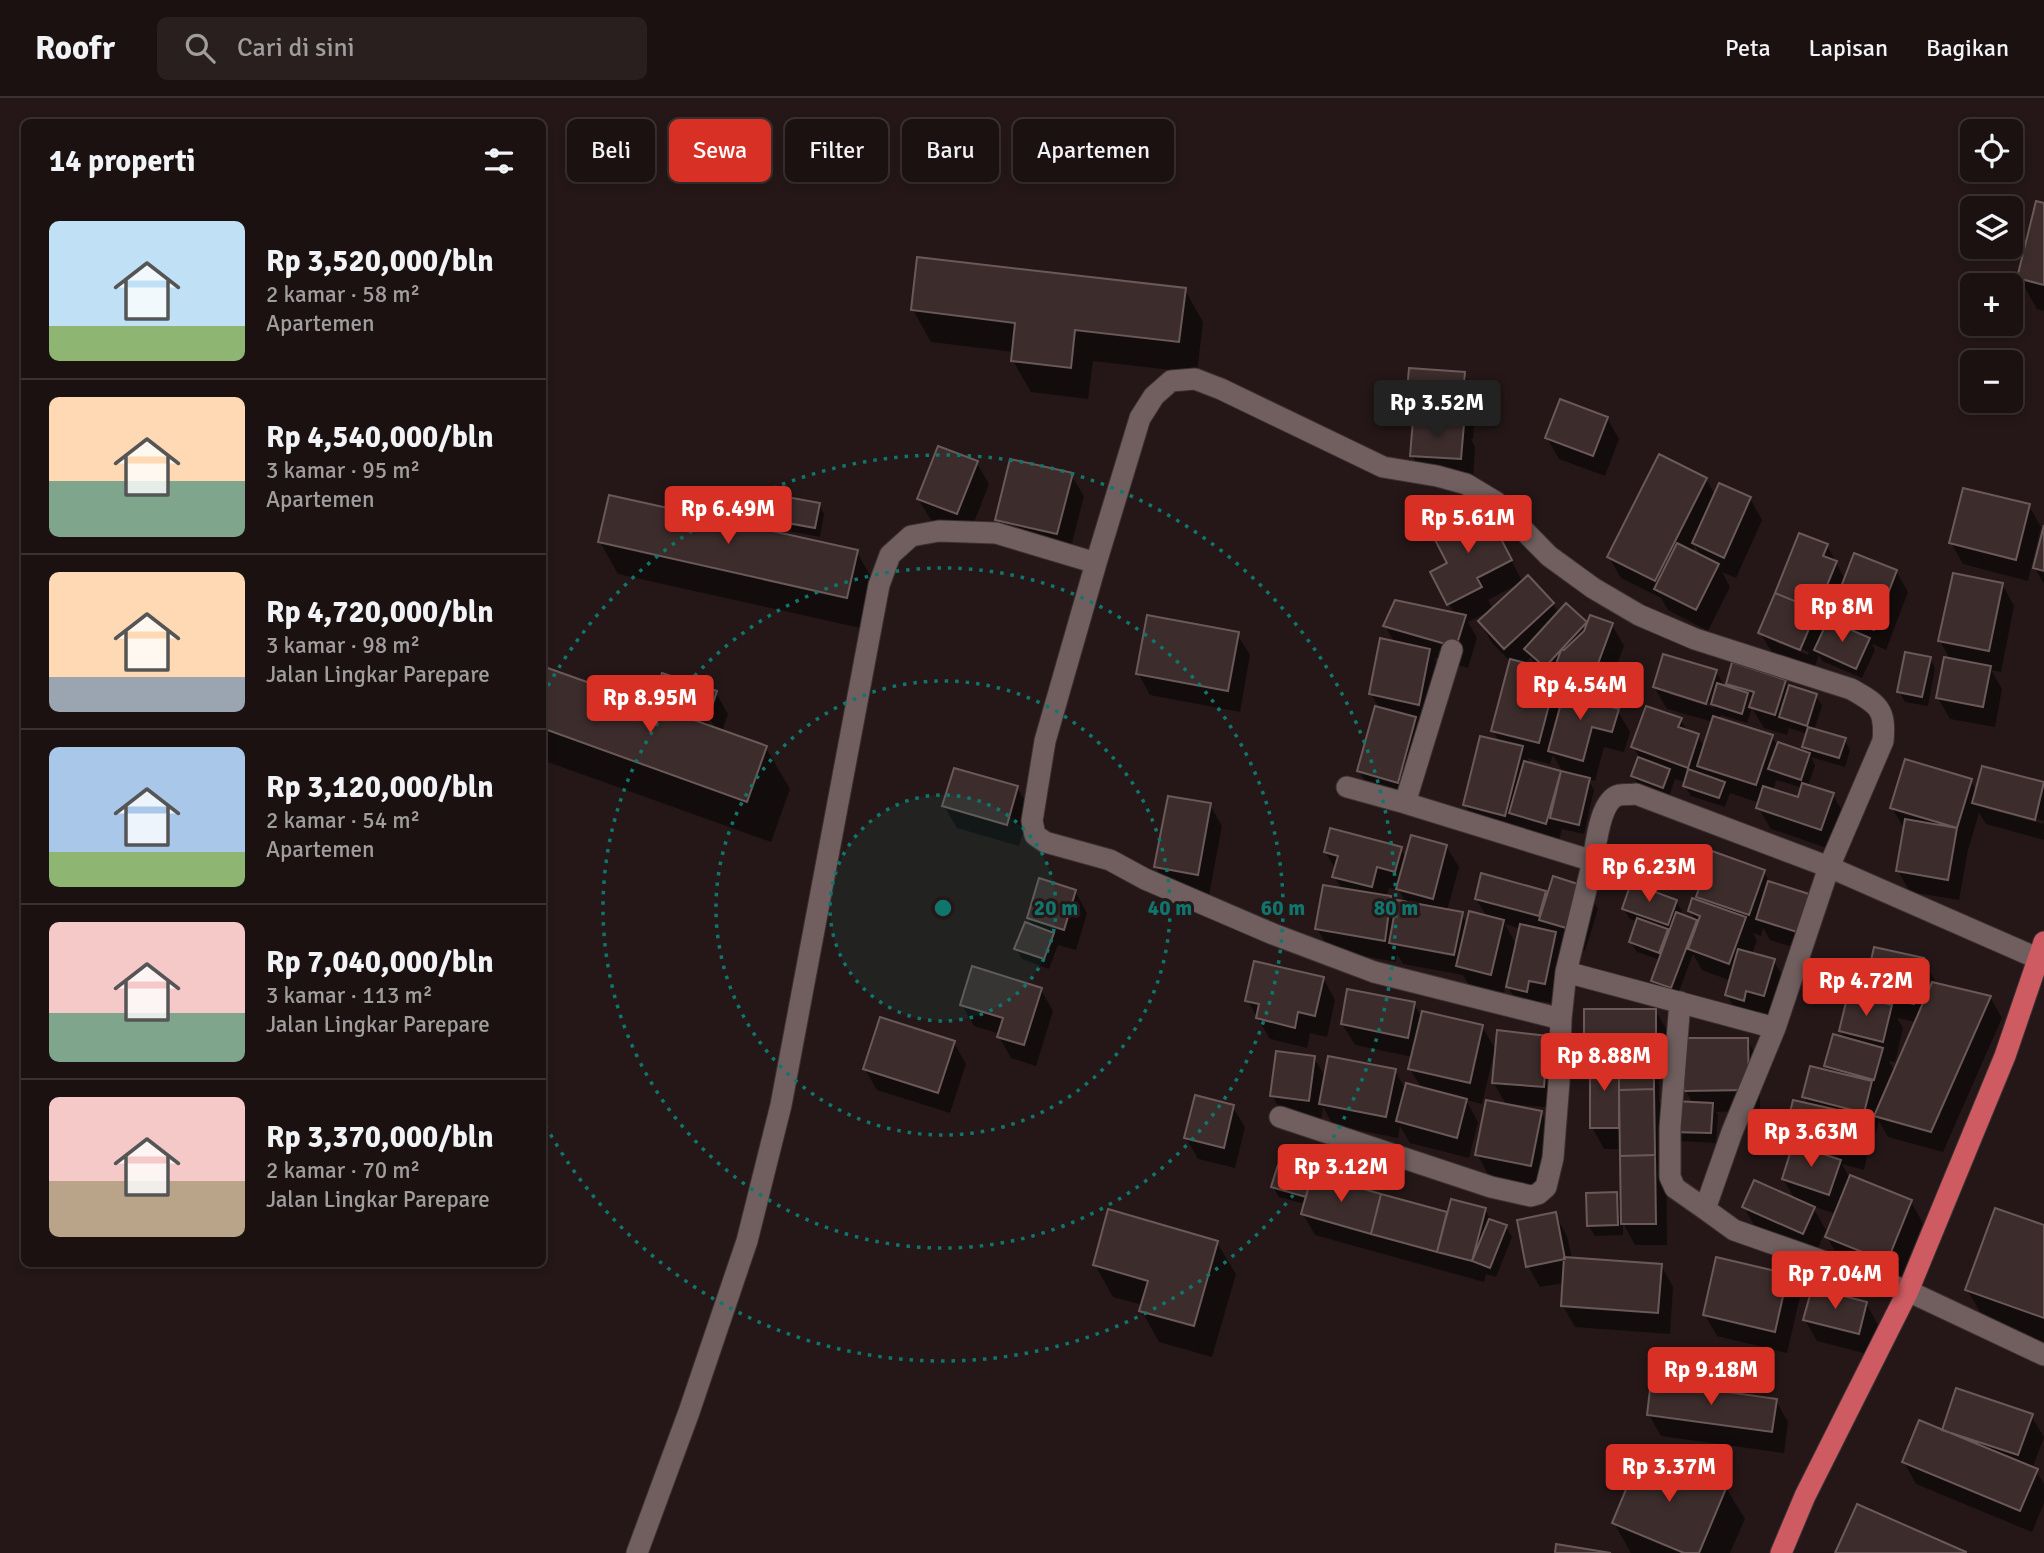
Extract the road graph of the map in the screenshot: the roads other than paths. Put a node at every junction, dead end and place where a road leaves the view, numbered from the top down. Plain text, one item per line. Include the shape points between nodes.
1 (1096, 563) junction
2 (1452, 650) dead end
3 (1348, 787) dead end
4 (1405, 803) junction
5 (1593, 861) junction
6 (1829, 867) junction
7 (2041, 951) edge
8 (1566, 972) junction
9 (1680, 1002) junction
10 (1561, 1019) junction
11 (1775, 1028) junction
12 (1280, 1117) dead end
13 (1705, 1209) junction
14 (1908, 1291) junction
15 (2044, 1354) edge
16 (637, 1553) edge
17 (1781, 1553) edge

1 - 6 street via 1140,418 1171,381 1195,379 1221,389 1383,467 1466,484 1496,502 1549,556 1639,615 1695,639 1851,689 1870,700 1885,723 1884,741
1 - 10 street via 1045,741 1032,821 1035,835 1110,860 1273,934 1374,972
1 - 16 street via 996,533 939,531 911,536 890,555 879,585 781,1105 747,1241
2 - 4 street
3 - 4 street
4 - 5 street
5 - 6 street via 1608,803 1617,795 1636,794
5 - 8 street
6 - 7 street
6 - 11 street
7 - 14 highway via 2005,1056
8 - 9 street
8 - 10 street
9 - 11 street
9 - 13 street via 1670,1177 1675,1188
10 - 12 street via 1553,1158 1546,1187 1538,1194 1519,1195 1491,1187
11 - 13 street
13 - 14 street via 1734,1230
14 - 15 street
14 - 17 highway

